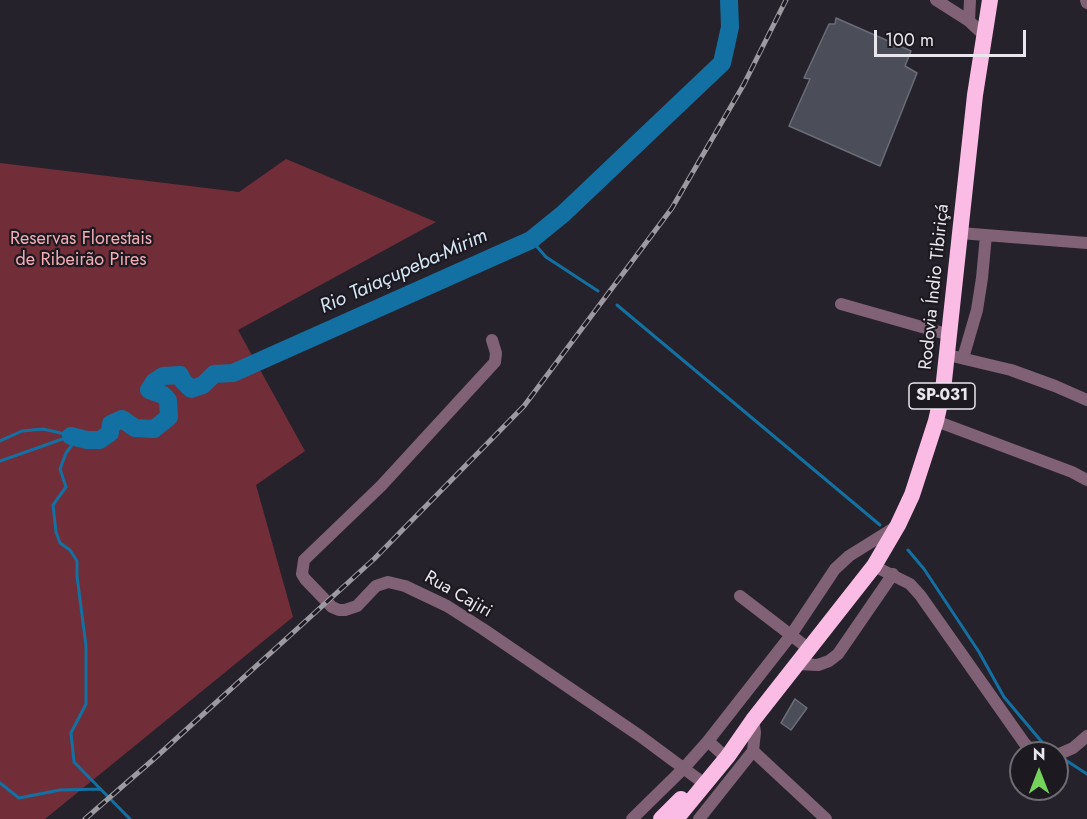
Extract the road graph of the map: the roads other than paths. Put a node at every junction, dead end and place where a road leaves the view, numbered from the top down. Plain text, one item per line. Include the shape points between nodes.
1 (936, 0) edge
2 (970, 0) edge
3 (990, 0) edge
4 (969, 21) junction
5 (983, 34) junction
6 (960, 233) junction
7 (986, 235) junction
8 (1087, 243) edge
9 (842, 304) dead end
10 (950, 335) junction
11 (492, 340) dead end
12 (956, 357) junction
13 (1087, 400) edge
14 (936, 421) junction
15 (1087, 480) edge
16 (898, 525) junction
17 (874, 566) junction
18 (893, 574) junction
19 (740, 596) dead end
20 (791, 635) junction
21 (809, 649) junction
22 (797, 664) junction
23 (753, 720) junction
24 (741, 735) junction
25 (1087, 736) edge
26 (1023, 741) edge
27 (714, 747) junction
28 (1069, 750) edge
29 (753, 751) junction
30 (684, 768) junction
31 (698, 780) junction
32 (632, 819) edge
33 (661, 819) edge
34 (676, 819) edge
35 (699, 819) edge
36 (826, 819) edge

1 - 4 street
2 - 4 street
3 - 5 highway, Rodovia Índio Tibiriçá / SP-031
4 - 5 street
5 - 6 highway, Rodovia Índio Tibiriçá / SP-031
6 - 7 street
6 - 10 highway, Rodovia Índio Tibiriçá / SP-031
7 - 8 street
7 - 12 street via 977,310
9 - 10 street
10 - 12 highway, Rodovia Índio Tibiriçá / SP-031
11 - 30 street, Rua Cajiri via 495,362 381,486 304,560 305,579 332,607 345,610 357,606 376,586 396,583 447,606
12 - 13 street via 1011,370
12 - 14 highway, Rodovia Índio Tibiriçá / SP-031
14 - 15 street
14 - 16 highway, Rodovia Índio Tibiriçá / SP-031
16 - 17 highway, Rodovia Índio Tibiriçá / SP-031
16 - 20 street via 842,562
17 - 18 street
17 - 21 highway, Rodovia Índio Tibiriçá / SP-031
18 - 22 street via 838,654 818,665
18 - 26 street via 920,595
19 - 20 street
20 - 21 street
20 - 27 street
21 - 22 highway, Rodovia Índio Tibiriçá / SP-031
22 - 23 highway, Rodovia Índio Tibiriçá / SP-031
23 - 24 highway, Rodovia Índio Tibiriçá / SP-031
23 - 29 street
24 - 27 highway, Rodovia Índio Tibiriçá / SP-031
24 - 34 highway, Rodovia Índio Tibiriçá / SP-031
25 - 28 street
27 - 30 street
27 - 31 highway, Rodovia Índio Tibiriçá / SP-031
29 - 35 street
29 - 36 street
30 - 31 street, Rua Cajiri
30 - 32 street
31 - 33 highway, Rodovia Índio Tibiriçá / SP-031

